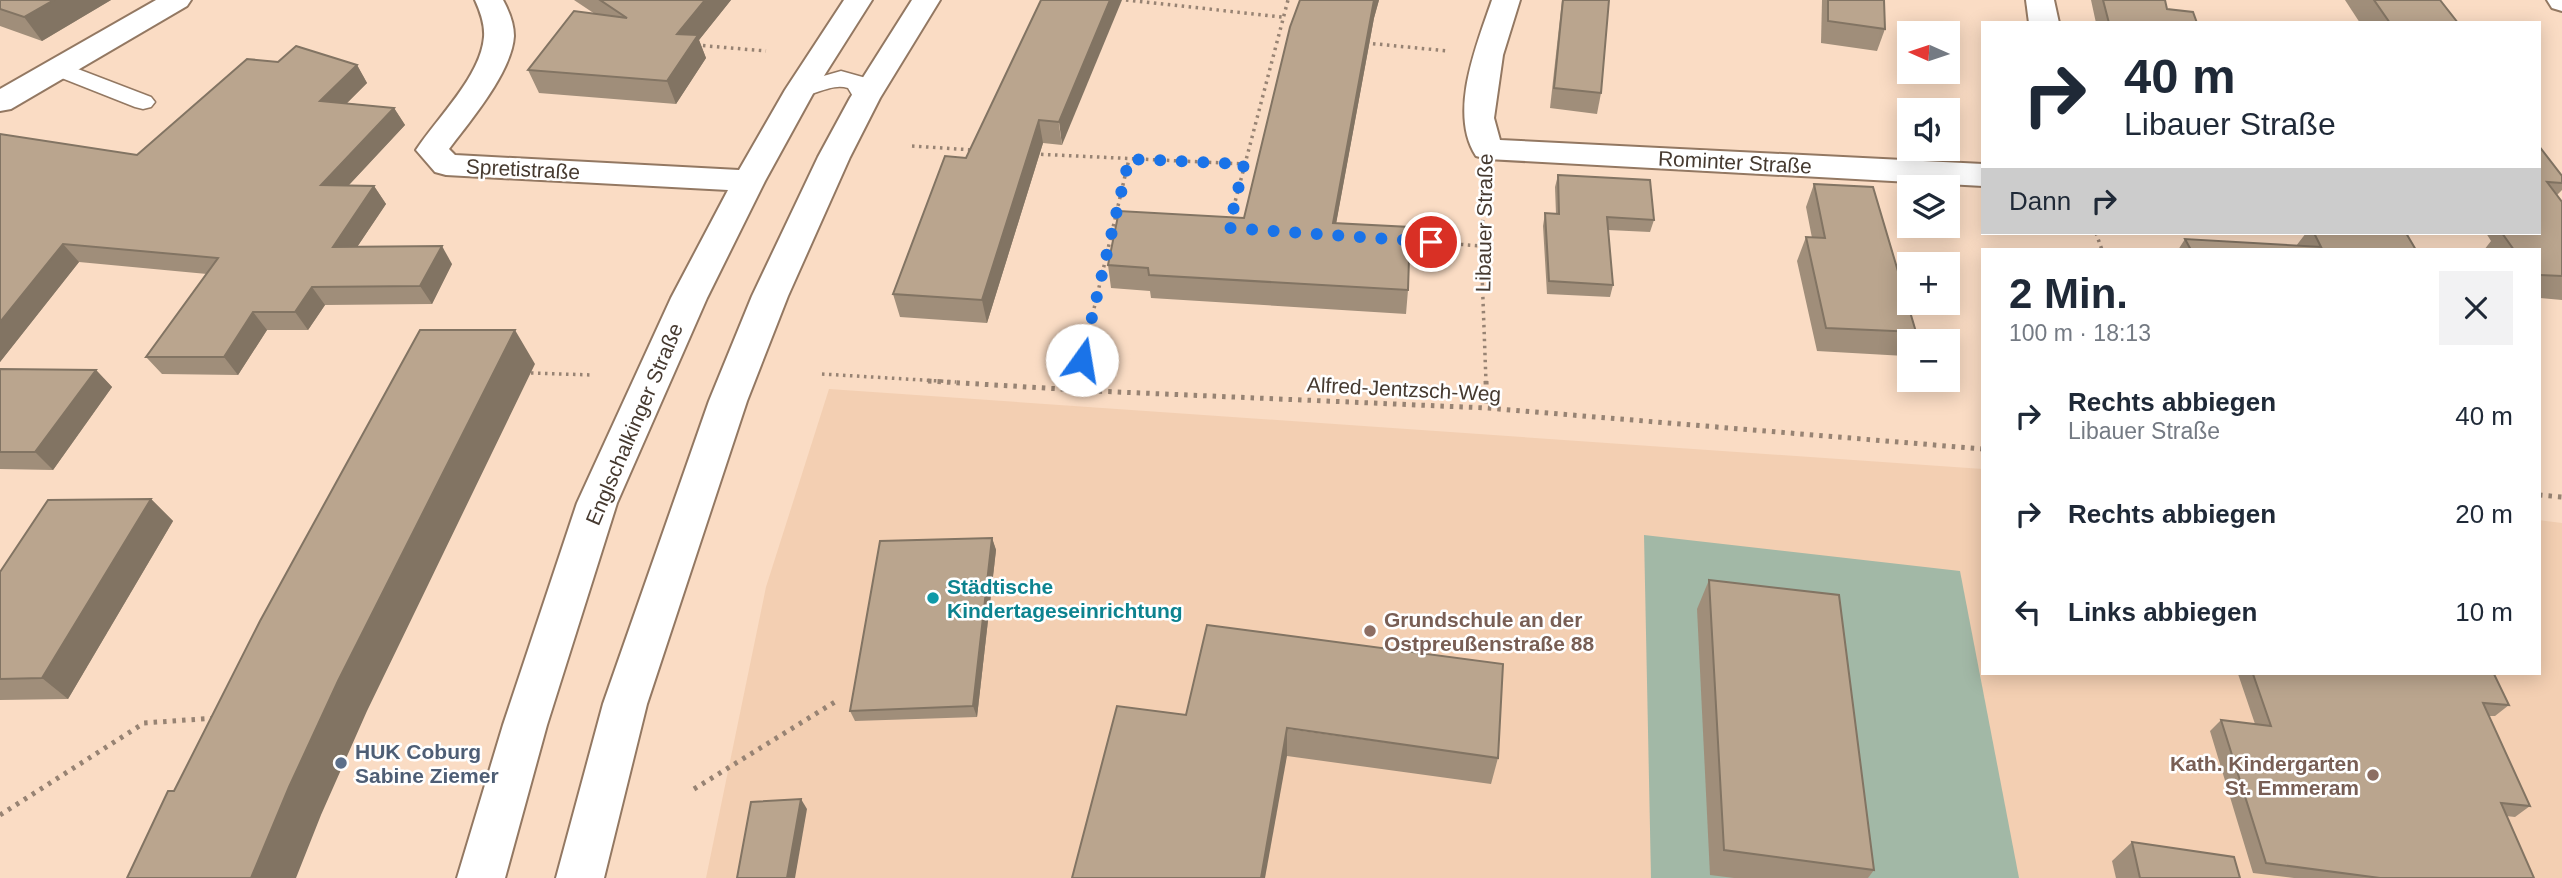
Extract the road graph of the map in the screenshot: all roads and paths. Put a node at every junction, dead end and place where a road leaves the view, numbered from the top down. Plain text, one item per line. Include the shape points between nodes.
1 (177, 0) edge
2 (489, 0) edge
3 (858, 0) edge
4 (926, 0) edge
5 (1126, 0) edge
6 (1288, 0) edge
7 (1506, 0) edge
8 (2040, 0) edge
9 (1282, 17) junction
10 (2044, 21) edge
11 (1278, 34) junction
12 (1292, 35) edge
13 (1357, 42) edge
14 (689, 44) edge
15 (766, 51) dead end
16 (1488, 55) junction
17 (57, 68) junction
18 (800, 90) junction
19 (865, 98) junction
20 (0, 102) edge
21 (143, 102) dead end
22 (912, 146) dead end
23 (1487, 149) junction
24 (980, 150) edge
25 (1021, 153) edge
26 (1129, 159) junction
27 (1244, 164) junction
28 (1981, 176) edge
29 (749, 181) junction
30 (1229, 228) edge
31 (1401, 240) edge
32 (1481, 246) junction
33 (531, 373) dead end
34 (822, 374) dead end
35 (593, 375) dead end
36 (1095, 391) junction
37 (1487, 408) junction
38 (1981, 449) edge
39 (2541, 495) edge
40 (2562, 497) edge
41 (838, 700) dead end
42 (220, 717) edge
43 (694, 789) dead end
44 (0, 815) edge
45 (481, 878) edge
46 (580, 878) edge

1 - 17 street
2 - 29 street, Spretistraße via 499,40 481,83 432,150 446,165
3 - 18 street, Englschalkinger Straße
4 - 19 street
5 - 9 path
6 - 9 path
7 - 16 street, Libauer Straße
8 - 10 street
9 - 11 path
11 - 12 path
11 - 27 path
13 - 16 path
14 - 15 path
16 - 23 street, Libauer Straße via 1478,118
17 - 20 street
17 - 21 lane
18 - 19 lane via 841,78 858,83
18 - 29 street, Englschalkinger Straße
19 - 46 street via 770,296 724,413 625,705
22 - 24 path
23 - 28 street, Rominter Straße
23 - 32 path, Libauer Straße
25 - 26 path
26 - 27 path
26 - 36 path via 1082,360
27 - 30 path
29 - 45 street, Englschalkinger Straße via 689,298 597,503 524,725
31 - 32 path
32 - 37 path, Libauer Straße
33 - 35 path
34 - 36 path, Alfred-Jentzsch-Weg
36 - 37 path, Alfred-Jentzsch-Weg
37 - 38 path, Alfred-Jentzsch-Weg
39 - 40 path
41 - 43 path
42 - 44 path via 144,723

